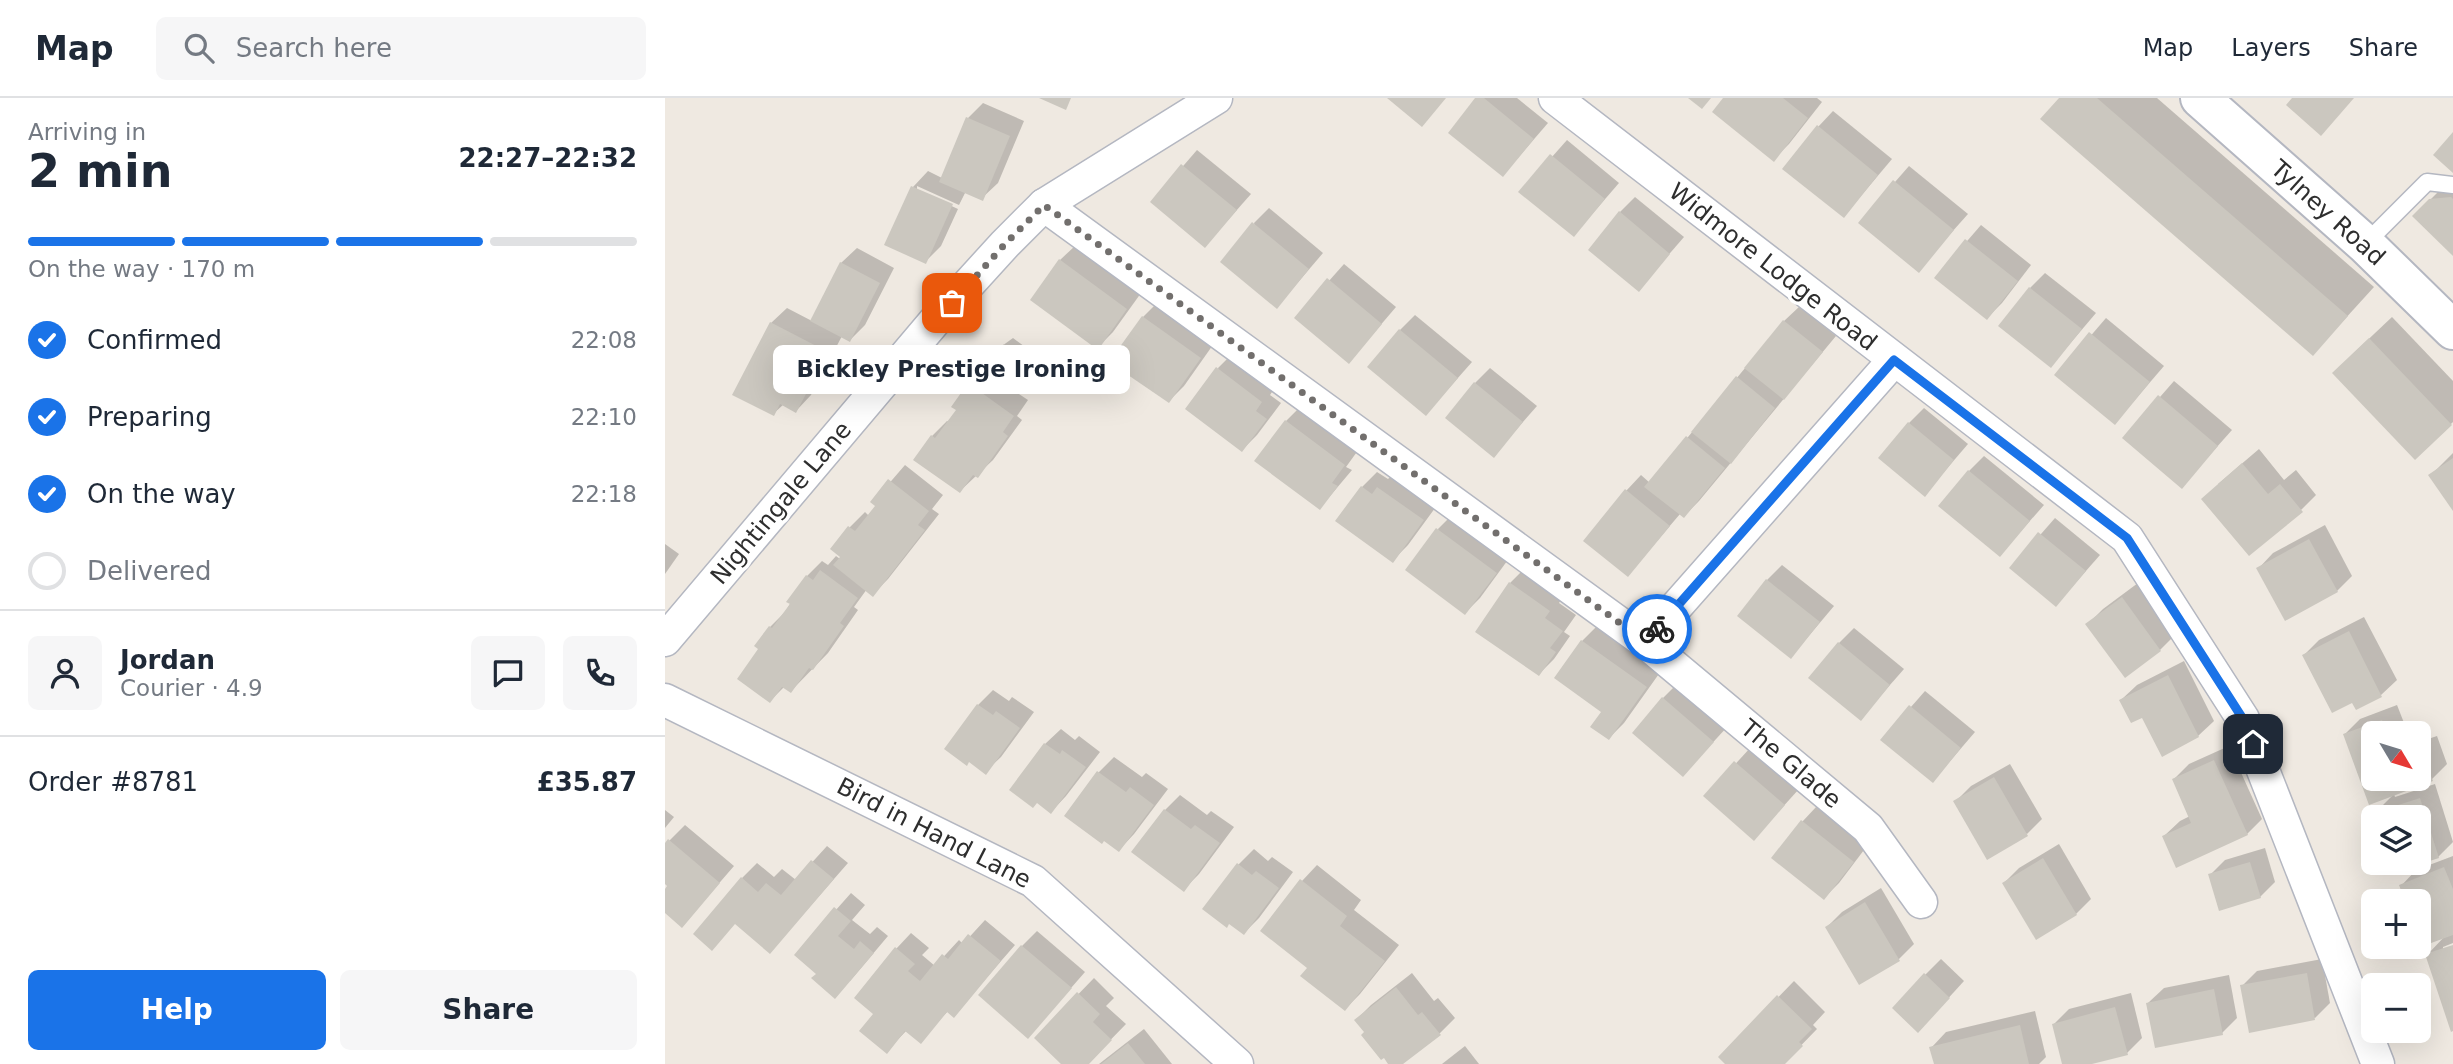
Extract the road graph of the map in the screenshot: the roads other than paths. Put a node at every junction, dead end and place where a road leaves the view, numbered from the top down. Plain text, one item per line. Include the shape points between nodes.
1 (1216, 98) edge
2 (1555, 98) edge
3 (2200, 98) edge
4 (2453, 185) edge
5 (1044, 205) junction
6 (2365, 244) junction
7 (2453, 330) edge
8 (1894, 360) junction
9 (665, 640) edge
10 (1646, 642) junction
11 (665, 700) edge
12 (1921, 902) dead end
13 (1237, 1064) edge
14 (2378, 1064) edge

1 - 5 street, Nightingale Lane
2 - 8 street, Widmore Lodge Road
3 - 6 street, Tylney Road
4 - 6 lane via 2427,182
5 - 9 street, Nightingale Lane via 934,323
5 - 10 street, The Glade
6 - 7 street, Tylney Road
8 - 10 street
8 - 14 street, Widmore Lodge Road via 2127,538 2243,719
10 - 12 street, The Glade via 1868,828
11 - 13 street, Bird in Hand Lane via 1033,881

